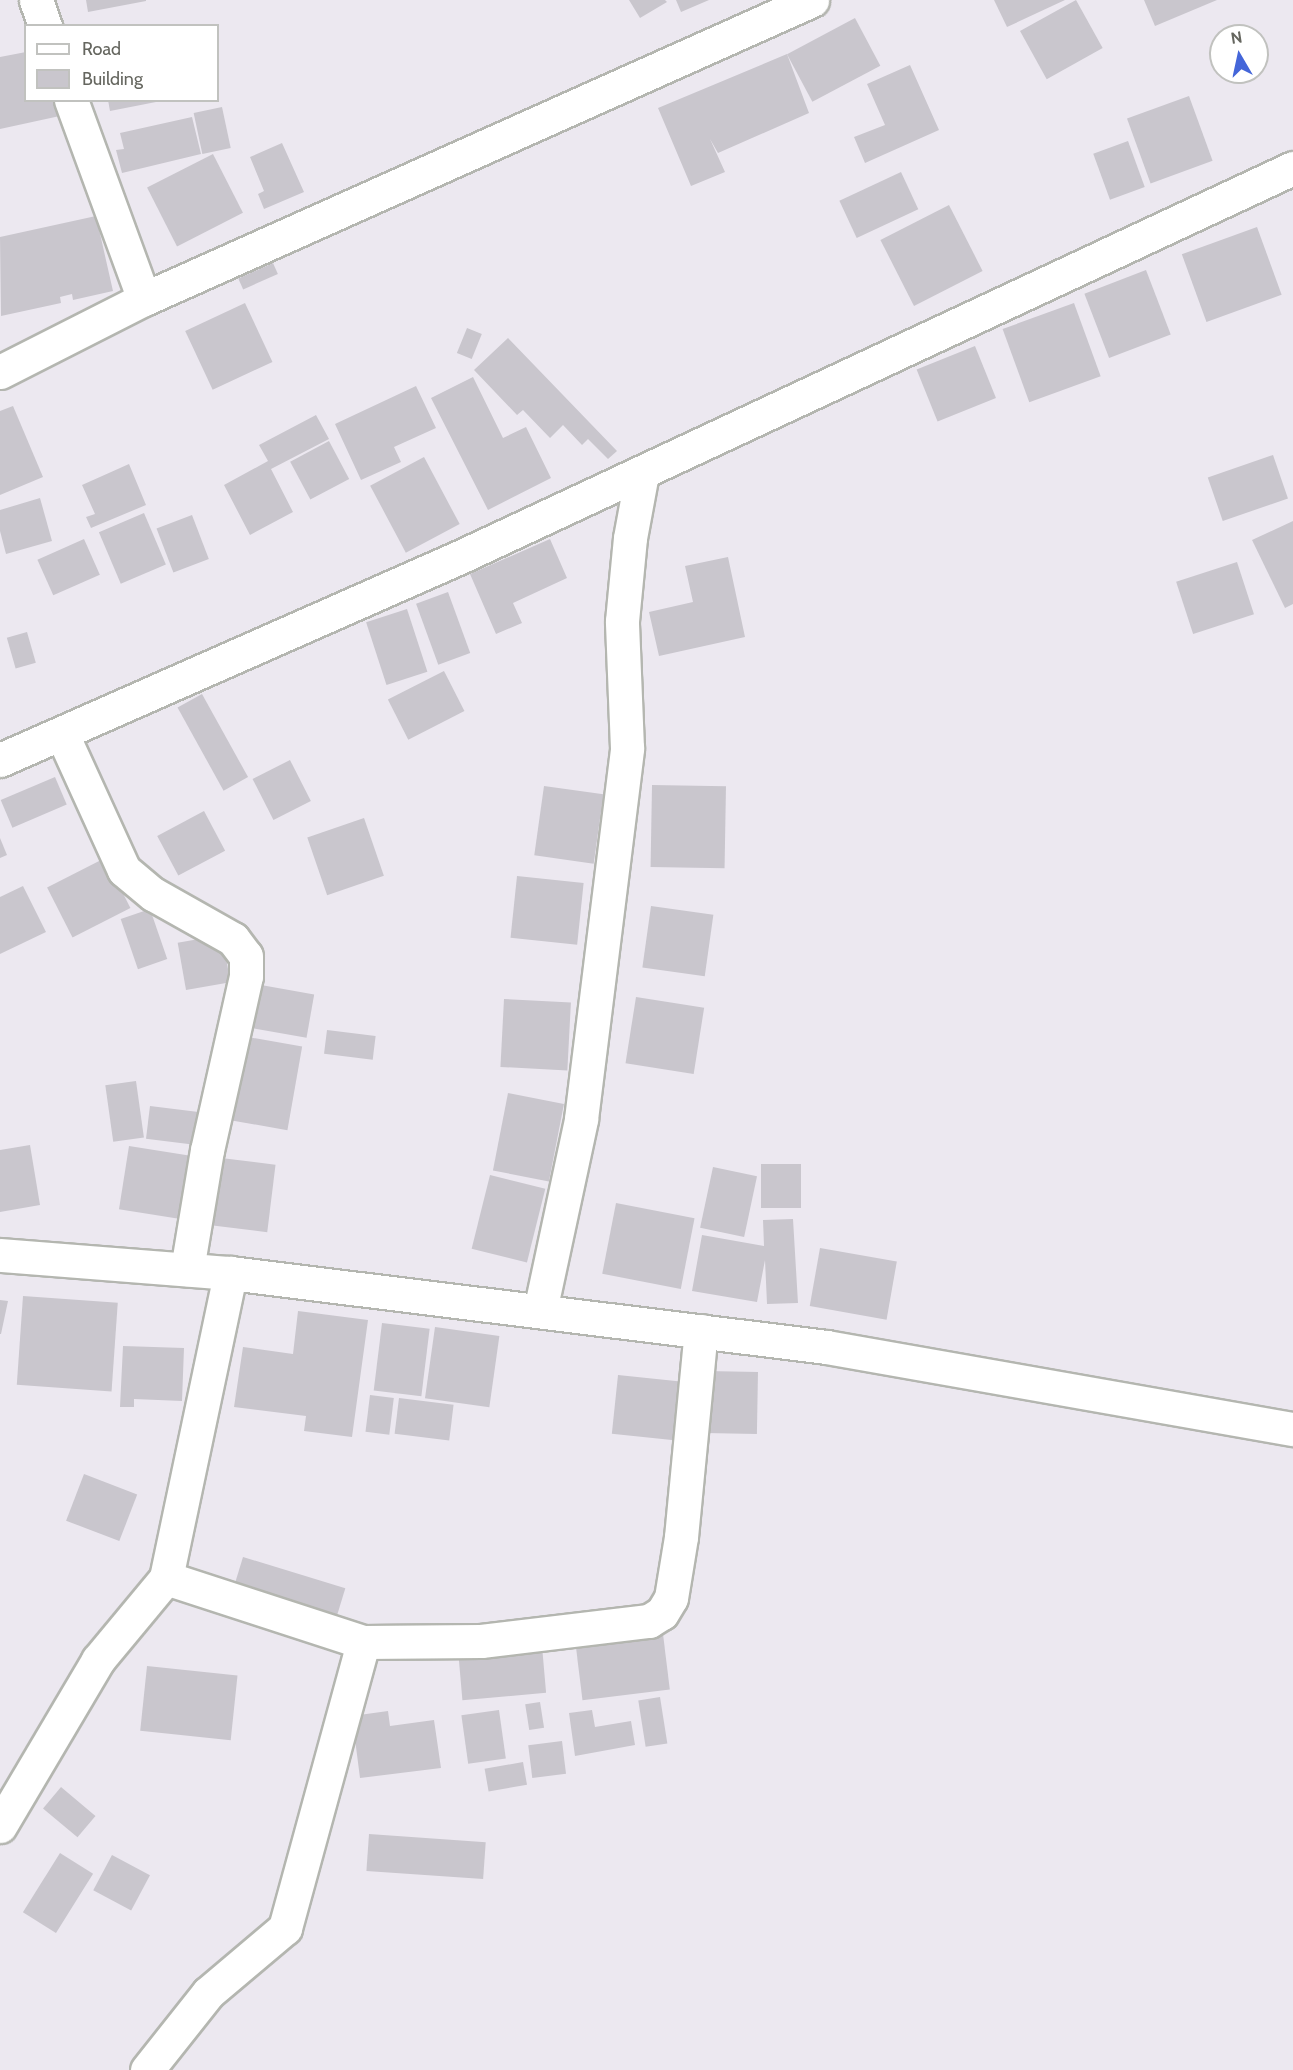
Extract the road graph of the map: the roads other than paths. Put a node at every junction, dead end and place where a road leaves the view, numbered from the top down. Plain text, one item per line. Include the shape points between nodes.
1 (36, 0) edge
2 (812, 0) edge
3 (44, 24) edge
4 (72, 102) edge
5 (1293, 168) edge
6 (144, 299) junction
7 (0, 372) edge
8 (642, 473) junction
9 (62, 734) junction
10 (0, 760) edge
11 (0, 1255) edge
12 (187, 1269) junction
13 (230, 1273) junction
14 (540, 1311) junction
15 (701, 1331) junction
16 (1293, 1429) edge
17 (166, 1578) junction
18 (363, 1642) junction
19 (0, 1826) edge
20 (147, 2070) edge

1 - 3 street
2 - 6 street
4 - 6 street
5 - 8 street
6 - 7 street
8 - 9 street
8 - 14 street via 630,538 622,621 627,748 581,1119
9 - 10 street
9 - 12 street via 123,870 153,894 233,939 246,956 246,976 207,1150
11 - 12 street
12 - 13 street
13 - 14 street
13 - 17 street
14 - 15 street
15 - 16 street via 827,1347
15 - 18 street via 681,1537 671,1598 662,1613 649,1621 481,1641
17 - 18 street
17 - 19 street via 98,1660
18 - 20 street via 285,1928 208,1993

